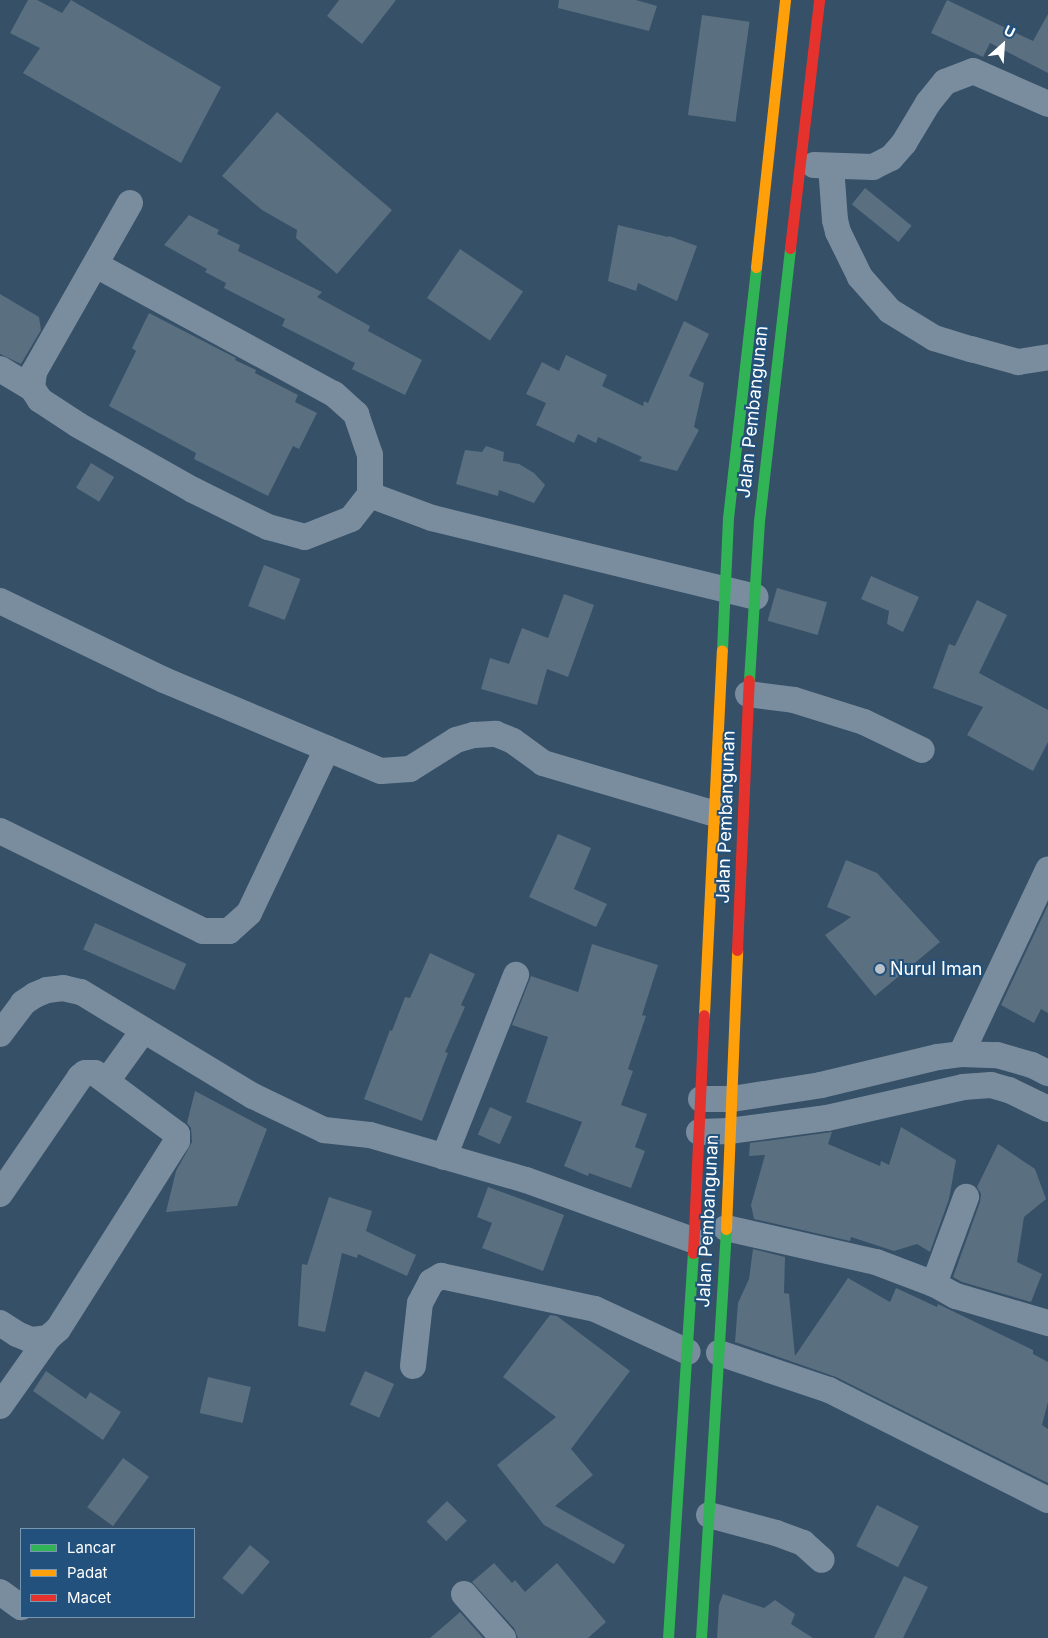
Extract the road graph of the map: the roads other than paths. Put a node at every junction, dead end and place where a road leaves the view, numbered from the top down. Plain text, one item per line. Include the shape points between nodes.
1 (785, 0) edge
2 (819, 0) edge
3 (1048, 104) edge
4 (798, 164) junction
5 (831, 166) junction
6 (130, 203) dead end
7 (96, 265) junction
8 (1048, 357) edge
9 (0, 369) edge
10 (32, 388) junction
11 (370, 495) junction
12 (725, 588) junction
13 (756, 597) junction
14 (1, 604) edge
15 (748, 694) junction
16 (327, 749) junction
17 (922, 750) dead end
18 (715, 814) junction
19 (0, 831) edge
20 (1048, 870) edge
21 (516, 975) dead end
22 (143, 1031) junction
23 (0, 1034) edge
24 (961, 1054) junction
25 (1048, 1073) edge
26 (107, 1081) junction
27 (821, 1085) junction
28 (701, 1099) junction
29 (732, 1100) junction
30 (1048, 1110) edge
31 (827, 1118) junction
32 (729, 1131) junction
33 (699, 1132) junction
34 (444, 1157) junction
35 (0, 1194) edge
36 (966, 1197) dead end
37 (726, 1228) junction
38 (693, 1240) junction
39 (934, 1284) junction
40 (1046, 1317) edge
41 (0, 1324) edge
42 (48, 1338) junction
43 (688, 1352) junction
44 (719, 1353) junction
45 (413, 1366) dead end
46 (0, 1406) edge
47 (1048, 1500) edge
48 (709, 1515) junction
49 (822, 1560) dead end
50 (464, 1594) dead end
51 (503, 1638) edge
52 (668, 1638) edge
53 (701, 1638) edge

1 - 12 main road, Jalan Pembangunan via 728,518
2 - 4 main road, Jalan Pembangunan
3 - 5 street via 973,72 946,82 928,102 904,143 891,158 873,167
4 - 5 street
4 - 13 main road, Jalan Pembangunan via 759,521
5 - 8 street via 838,232 860,277 890,311 934,338 1018,362
6 - 7 street
7 - 10 street via 34,372
7 - 11 street via 334,394 356,414 370,455
9 - 10 street
10 - 11 street via 40,400 78,425 193,490 268,527 305,537 351,519
11 - 12 street via 432,518
12 - 13 street
12 - 18 main road, Jalan Pembangunan
13 - 15 main road, Jalan Pembangunan
14 - 16 street via 164,680
15 - 17 street via 794,700 864,722
15 - 29 main road, Jalan Pembangunan
16 - 18 street via 382,771 396,771 410,769 456,740 496,734 513,741 543,763
16 - 19 street via 249,913 229,931 202,931
18 - 28 main road, Jalan Pembangunan
20 - 24 street
21 - 34 street
22 - 23 street via 81,992 63,988 46,990 23,1004
22 - 26 street
22 - 34 street via 253,1096 324,1130 370,1135
24 - 25 street via 997,1055 1032,1064
24 - 27 street
26 - 35 street via 91,1072 80,1077
26 - 42 street via 174,1131 177,1141 58,1329
27 - 29 street
27 - 31 street
28 - 29 street
28 - 33 main road, Jalan Pembangunan
29 - 32 main road, Jalan Pembangunan
30 - 31 street via 991,1085 962,1087
31 - 32 street
32 - 33 street
32 - 37 main road, Jalan Pembangunan
33 - 38 main road, Jalan Pembangunan
34 - 38 street via 526,1180
36 - 39 street
37 - 39 street via 876,1262
37 - 44 main road, Jalan Pembangunan
38 - 43 main road, Jalan Pembangunan
39 - 40 street via 956,1296
41 - 42 street via 31,1340
42 - 46 street
43 - 45 street via 595,1309 441,1276 431,1282 420,1303
43 - 52 main road, Jalan Pembangunan
44 - 47 street via 829,1390
44 - 48 main road, Jalan Pembangunan
48 - 49 street via 776,1532 803,1543
48 - 53 main road, Jalan Pembangunan
50 - 51 street

